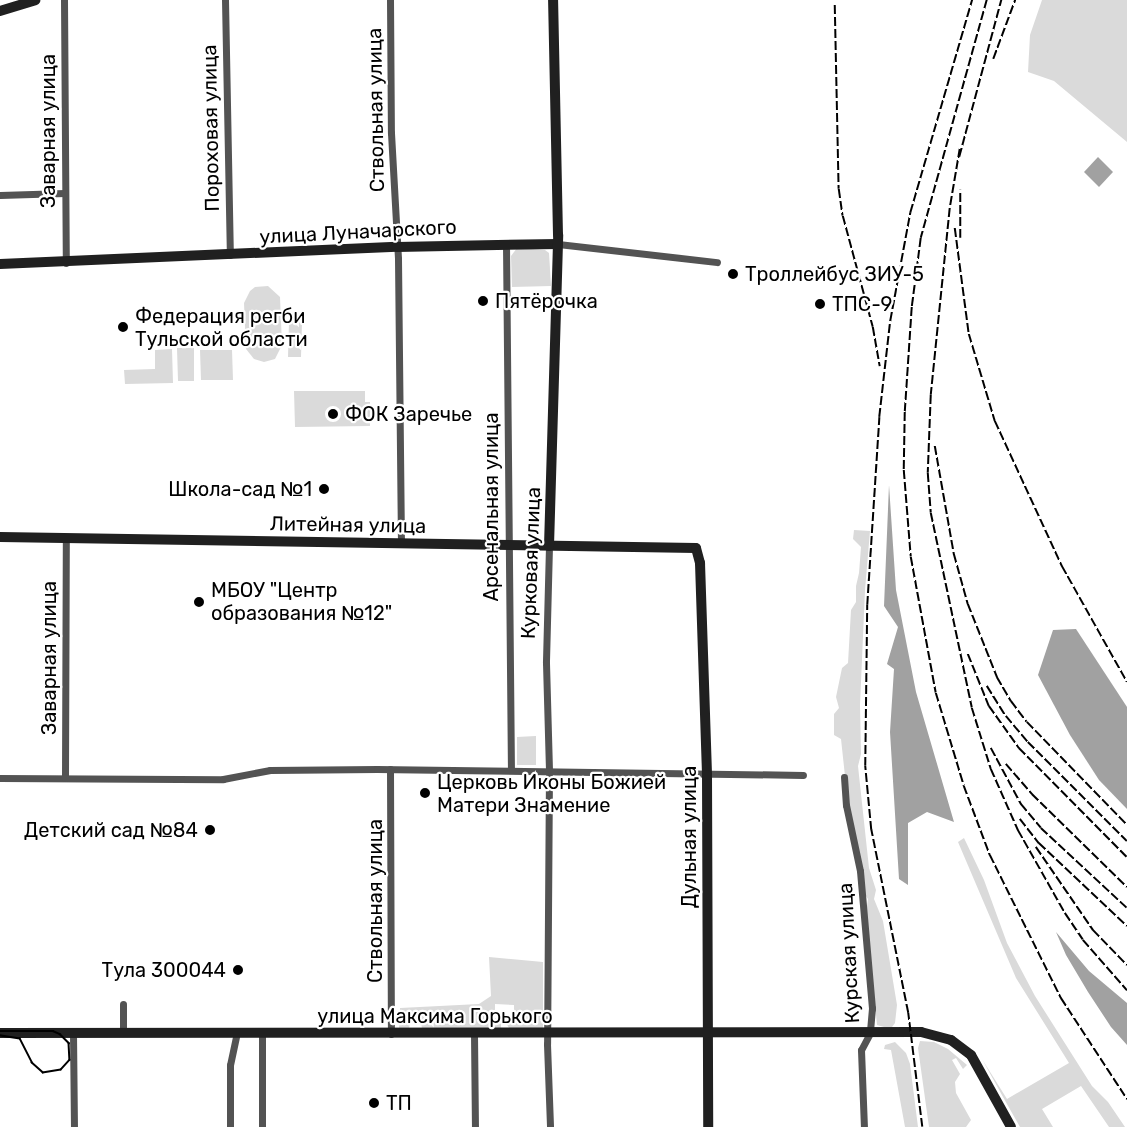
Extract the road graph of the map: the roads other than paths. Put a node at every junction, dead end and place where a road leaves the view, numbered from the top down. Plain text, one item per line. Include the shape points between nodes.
1 (35, 0) edge
2 (64, 0) edge
3 (225, 0) edge
4 (390, 0) edge
5 (553, 0) edge
6 (0, 11) edge
7 (65, 192) junction
8 (0, 195) edge
9 (506, 244) junction
10 (558, 244) junction
11 (397, 247) junction
12 (230, 256) junction
13 (717, 262) dead end
14 (66, 263) junction
15 (0, 264) edge
16 (0, 537) edge
17 (66, 539) junction
18 (401, 544) junction
19 (507, 545) junction
20 (549, 546) junction
21 (696, 548) joint
22 (390, 769) junction
23 (511, 770) junction
24 (549, 771) junction
25 (707, 775) junction
26 (803, 775) dead end
27 (844, 777) dead end
28 (0, 778) edge
29 (64, 778) junction
30 (123, 1004) dead end
31 (73, 1033) junction
32 (123, 1033) junction
33 (237, 1033) junction
34 (262, 1033) junction
35 (870, 1033) junction
36 (0, 1034) edge
37 (391, 1034) junction
38 (474, 1034) junction
39 (547, 1034) junction
40 (708, 1034) junction
41 (74, 1127) edge
42 (230, 1127) edge
43 (262, 1127) edge
44 (475, 1127) edge
45 (550, 1127) edge
46 (708, 1127) edge
47 (864, 1127) edge
48 (1011, 1127) edge

1 - 6 main road
2 - 7 street, Заварная улица
3 - 12 street, Пороховая улица
4 - 11 street, Ствольная улица
5 - 10 main road, Курковая улица
7 - 8 street
7 - 14 street, Заварная улица
9 - 10 main road, улица Луначарского
9 - 11 main road, улица Луначарского
9 - 19 street, Арсенальная улица
10 - 13 street, улица Луначарского
10 - 20 main road, Курковая улица
11 - 12 main road, улица Луначарского
11 - 18 street, Ствольная улица
12 - 14 main road, улица Луначарского
14 - 15 main road, улица Луначарского
16 - 17 main road, Литейная улица
17 - 18 main road, Литейная улица
17 - 29 street, Заварная улица
18 - 19 main road, Литейная улица
19 - 20 main road, Литейная улица
19 - 23 street, Арсенальная улица
20 - 21 main road, Литейная улица
20 - 24 street, Курковая улица
21 - 25 main road, Дульная улица via 700,563
22 - 23 street
22 - 29 street via 270,770 223,779
22 - 37 street, Ствольная улица
23 - 24 street
24 - 25 street
24 - 39 street, Курковая улица
25 - 26 street
25 - 40 main road, Дульная улица
27 - 35 street, Курская улица via 860,871 872,1008
28 - 29 street
30 - 32 street
31 - 32 main road, улица Максима Горького
31 - 36 main road, улица Максима Горького
31 - 41 street
32 - 33 main road, улица Максима Горького
33 - 34 main road, улица Максима Горького
33 - 42 street via 230,1065
34 - 37 main road, улица Максима Горького
34 - 43 street
35 - 40 main road, улица Максима Горького
35 - 47 street, Курская улица via 861,1050
35 - 48 main road, улица Максима Горького via 932,1033 964,1049 985,1076
37 - 38 main road, улица Максима Горького
38 - 39 main road, улица Максима Горького
38 - 44 street
39 - 40 main road, улица Максима Горького
39 - 45 street, Курковая улица
40 - 46 main road, Дульная улица

